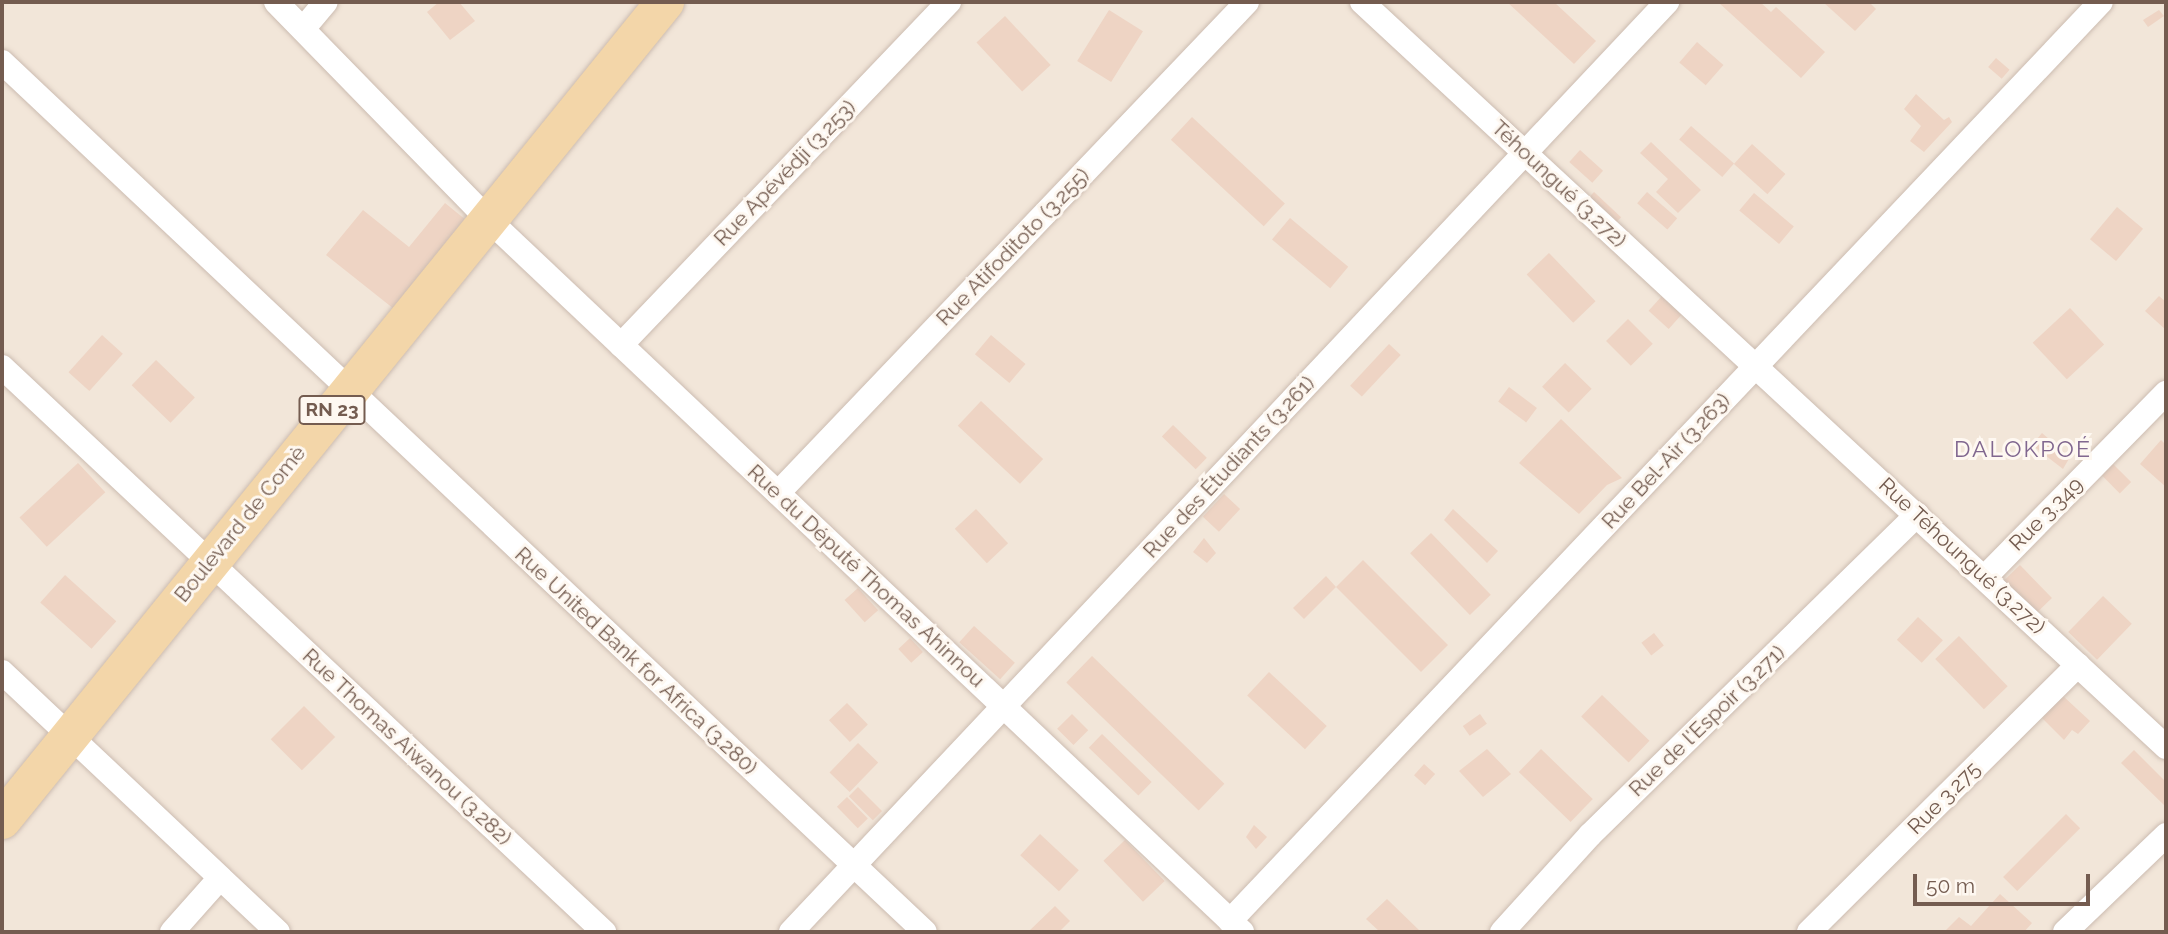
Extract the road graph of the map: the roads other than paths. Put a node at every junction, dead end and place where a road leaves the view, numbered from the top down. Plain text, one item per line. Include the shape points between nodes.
1 (276, 2) edge
2 (326, 2) edge
3 (665, 2) edge
4 (948, 2) edge
5 (1247, 2) edge
6 (1362, 2) edge
7 (1667, 2) edge
8 (2101, 2) edge
9 (303, 29) junction
10 (2, 62) edge
11 (1525, 153) junction
12 (489, 221) junction
13 (621, 345) junction
14 (1756, 366) junction
15 (2, 367) edge
16 (348, 390) junction
17 (2165, 396) edge
18 (778, 493) junction
19 (1917, 515) junction
20 (210, 562) junction
21 (1986, 576) junction
22 (2078, 665) junction
23 (2, 671) edge
24 (1003, 706) junction
25 (70, 735) junction
26 (2166, 747) edge
27 (2, 820) edge
28 (2166, 835) edge
29 (854, 866) junction
30 (220, 878) junction
31 (1236, 927) edge
32 (172, 932) edge
33 (278, 932) edge
34 (604, 932) edge
35 (791, 932) edge
36 (925, 932) edge
37 (1502, 932) edge
38 (1809, 932) edge
39 (2064, 932) edge

1 - 9 street, Rue du Député Thomas Ahinnou
2 - 9 street
3 - 12 main road, Boulevard de Comè / RN 23
4 - 13 street, Rue Apévédji (3.253)
5 - 18 street, Rue Atifoditoto (3.255)
6 - 11 street, Téhoungué (3.272)
7 - 11 street, Rue des Étudiants (3.261)
8 - 14 street, Rue Bel-Air (3.263)
9 - 12 street, Rue du Député Thomas Ahinnou
10 - 16 street, Rue United Bank for Africa (3.280)
11 - 14 street, Téhoungué (3.272)
11 - 24 street, Rue des Étudiants (3.261)
12 - 13 street, Rue du Député Thomas Ahinnou
12 - 16 main road, Boulevard de Comè / RN 23
13 - 18 street, Rue du Député Thomas Ahinnou
14 - 19 street, Rue Téhoungué (3.272)
14 - 31 street, Rue Bel-Air (3.263)
15 - 20 street, Rue Thomas Aiwanou (3.282)
16 - 20 main road, Boulevard de Comè / RN 23
16 - 29 street, Rue United Bank for Africa (3.280)
17 - 21 street, Rue 3.349
18 - 24 street, Rue du Député Thomas Ahinnou
19 - 21 street, Rue Téhoungué (3.272)
19 - 37 street, Rue de l'Espoir (3.271) via 1590,835
20 - 25 main road, Boulevard de Comè / RN 23
20 - 34 street, Rue Thomas Aiwanou (3.282)
21 - 22 street, Rue Téhoungué (3.272)
22 - 26 street, Rue Téhoungué (3.272)
22 - 38 street, Rue 3.275
23 - 25 street
24 - 29 street, Rue des Étudiants (3.261)
24 - 31 street, Rue du Député Thomas Ahinnou
25 - 27 main road, Boulevard de Comè / RN 23
25 - 30 street
28 - 39 street
29 - 35 street, Rue des Étudiants (3.261)
29 - 36 street, Rue United Bank for Africa (3.280)
30 - 32 street
30 - 33 street

